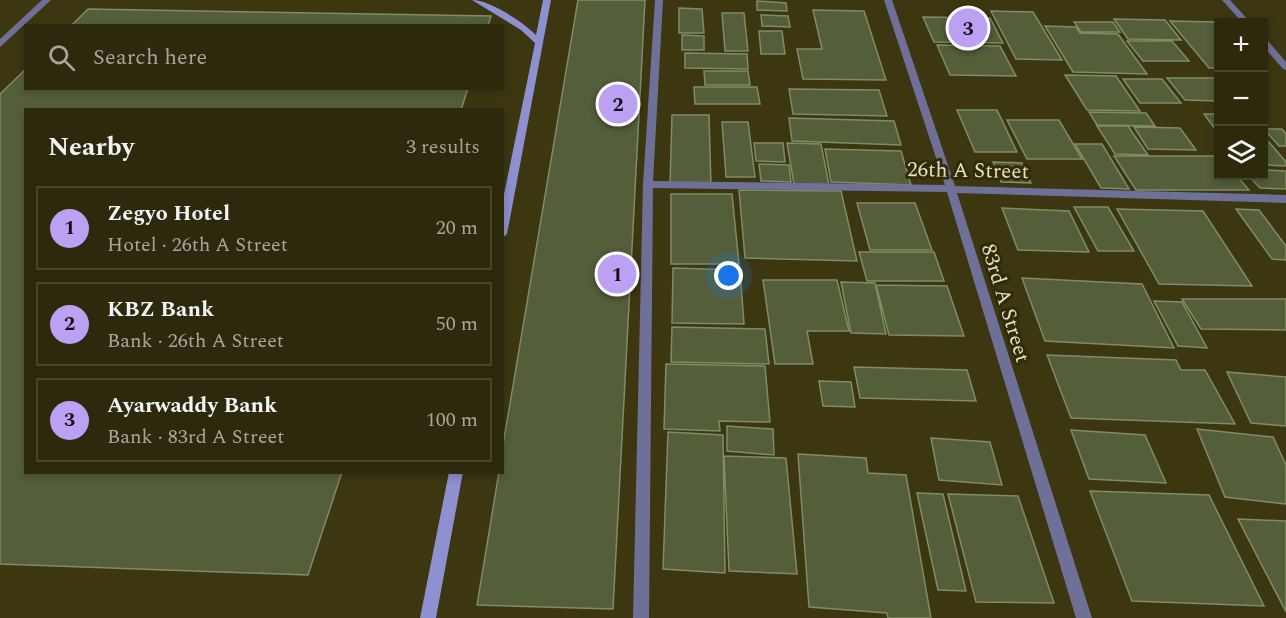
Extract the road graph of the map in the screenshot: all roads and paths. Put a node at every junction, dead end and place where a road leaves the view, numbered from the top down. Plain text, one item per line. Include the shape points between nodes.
1 (47, 0) edge
2 (476, 0) edge
3 (547, 0) edge
4 (659, 0) edge
5 (888, 0) edge
6 (1226, 0) edge
7 (1242, 18) edge
8 (539, 43) junction
9 (0, 44) edge
10 (1268, 47) edge
11 (1286, 67) edge
12 (648, 184) junction
13 (951, 189) junction
14 (1286, 199) edge
15 (504, 224) edge
16 (456, 474) edge
17 (428, 618) edge
18 (641, 618) edge
19 (1084, 618) edge

1 - 9 street
2 - 8 main road via 524,28
3 - 8 main road
4 - 12 street
5 - 13 street, 83rd A Street
6 - 7 street
8 - 15 main road
10 - 11 street
12 - 13 street, 26th A Street
12 - 18 street
13 - 14 street, 26th A Street
13 - 19 street, 83rd A Street
16 - 17 main road

